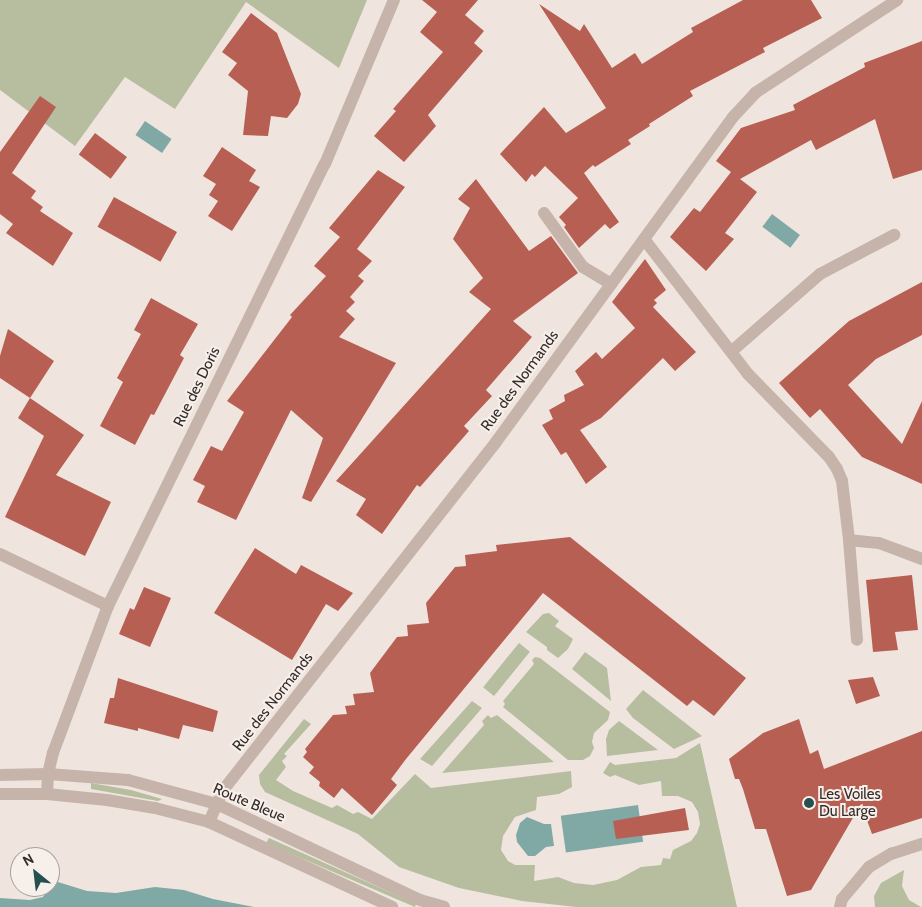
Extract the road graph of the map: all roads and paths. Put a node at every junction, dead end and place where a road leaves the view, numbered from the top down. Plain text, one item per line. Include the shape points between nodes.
1 (394, 0) edge
2 (897, 0) edge
3 (544, 213) dead end
4 (894, 235) dead end
5 (644, 239) junction
6 (611, 284) junction
7 (732, 351) junction
8 (849, 540) junction
9 (0, 554) edge
10 (922, 559) edge
11 (108, 606) junction
12 (858, 640) dead end
13 (48, 774) junction
14 (0, 776) edge
15 (0, 794) edge
16 (48, 794) junction
17 (217, 804) junction
18 (209, 822) junction
19 (922, 844) edge
20 (392, 907) edge
21 (444, 907) edge
22 (840, 907) edge

1 - 11 street, Rue des Doris via 325,164
2 - 5 street, Rue des Normands via 755,93 732,117
3 - 6 street via 582,267
4 - 7 street via 820,274
5 - 6 street, Rue des Normands
5 - 7 street
6 - 17 street, Rue des Normands via 496,442 224,789
7 - 8 street via 748,374 837,469 842,481
8 - 10 street via 879,543
8 - 12 street
9 - 11 street
11 - 13 street, Rue des Doris
13 - 14 street, Route Bleue
13 - 16 street, Rue des Doris
13 - 17 street, Route Bleue via 128,780
15 - 16 street
16 - 18 street via 155,808
17 - 18 street, Rue des Normands
17 - 21 street, Route Bleue via 420,900
18 - 20 street
19 - 22 street via 891,854 869,867 842,899

